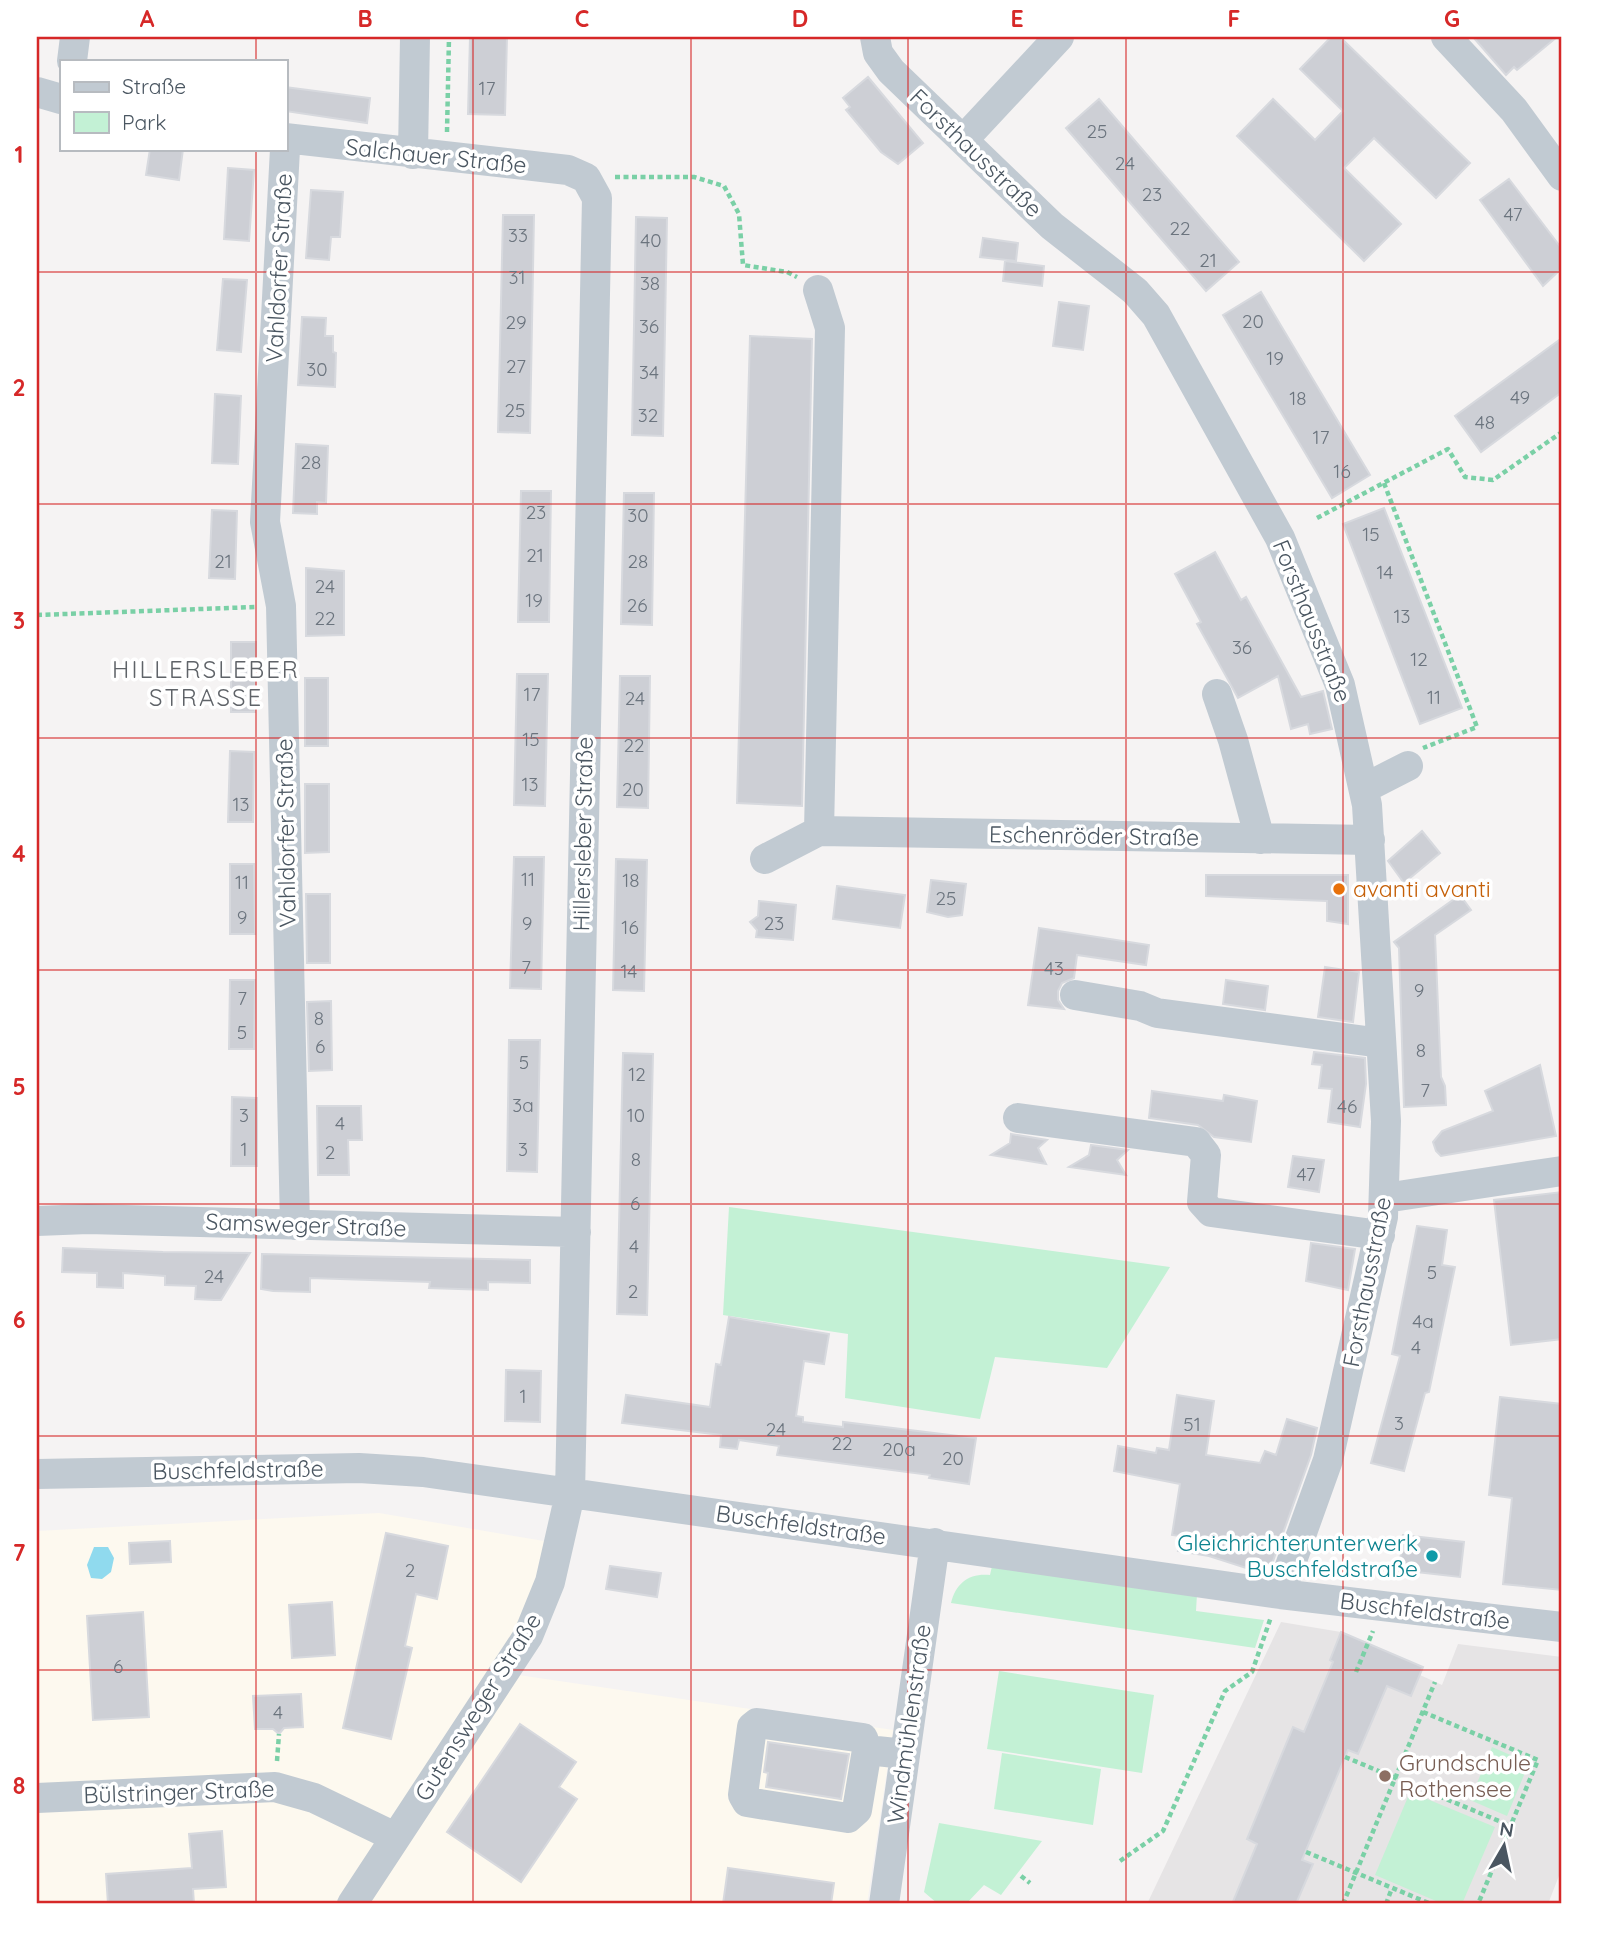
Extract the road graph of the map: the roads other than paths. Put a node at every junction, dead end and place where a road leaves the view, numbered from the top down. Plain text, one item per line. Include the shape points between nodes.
1 (75, 37) edge
2 (415, 37) edge
3 (875, 37) edge
4 (1059, 37) edge
5 (1446, 37) edge
6 (72, 60) edge
7 (37, 92) edge
8 (60, 99) edge
9 (287, 138) edge
10 (963, 140) junction
11 (285, 150) edge
12 (413, 155) junction
13 (1562, 176) edge
14 (586, 178) joint
15 (818, 290) road end
16 (1217, 694) dead end
17 (1408, 766) road end
18 (1365, 788) junction
19 (819, 831) junction
20 (1260, 839) junction
21 (1370, 840) junction
22 (765, 859) dead end
23 (1075, 995) dead end
24 (1381, 1043) junction
25 (1018, 1118) dead end
26 (1562, 1171) edge
27 (1385, 1198) junction
28 (37, 1221) edge
29 (295, 1225) junction
30 (576, 1232) junction
31 (1380, 1235) junction
32 (37, 1474) edge
33 (570, 1494) junction
34 (935, 1543) junction
35 (1280, 1594) junction
36 (1562, 1627) edge
37 (867, 1750) junction
38 (905, 1754) junction
39 (37, 1798) edge
40 (395, 1838) junction
41 (352, 1904) edge
42 (884, 1904) edge

1 - 6 street
2 - 12 street
3 - 10 street, Forsthausstraße via 886,66
4 - 10 street
5 - 13 street via 1514,110
7 - 8 street
9 - 12 street, Salchauer Straße
10 - 18 street, Forsthausstraße via 1052,226 1135,291 1156,315 1280,538 1340,685
11 - 29 street, Vahldorfer Straße via 265,522 281,606
12 - 14 street, Salchauer Straße via 562,169
14 - 30 street, Hillersleber Straße via 597,198
15 - 19 street via 830,328
16 - 20 street
17 - 18 street
18 - 21 street, Forsthausstraße
19 - 20 street, Eschenröder Straße
19 - 22 street, Eschenröder Straße
20 - 21 street, Eschenröder Straße
21 - 24 street, Forsthausstraße
23 - 24 street via 1157,1013
24 - 27 street, Forsthausstraße
25 - 31 street via 1196,1142 1206,1155 1202,1202 1212,1212
26 - 27 street
27 - 31 street, Forsthausstraße
28 - 29 street, Samsweger Straße
29 - 30 street, Samsweger Straße
30 - 33 street, Hillersleber Straße
31 - 35 street, Forsthausstraße via 1328,1460
32 - 33 street, Buschfeldstraße via 390,1469
33 - 34 street, Buschfeldstraße
33 - 40 street, Gutensweger Straße via 537,1620
34 - 35 street, Buschfeldstraße
34 - 38 street, Windmühlenstraße
35 - 36 street, Buschfeldstraße
37 - 37 street via 857,1810 848,1818 747,1802 743,1795 752,1727 757,1723 863,1738
37 - 38 street
38 - 42 street, Windmühlenstraße
39 - 40 street, Bülstringer Straße via 275,1787 314,1798
40 - 41 street, Gutensweger Straße

